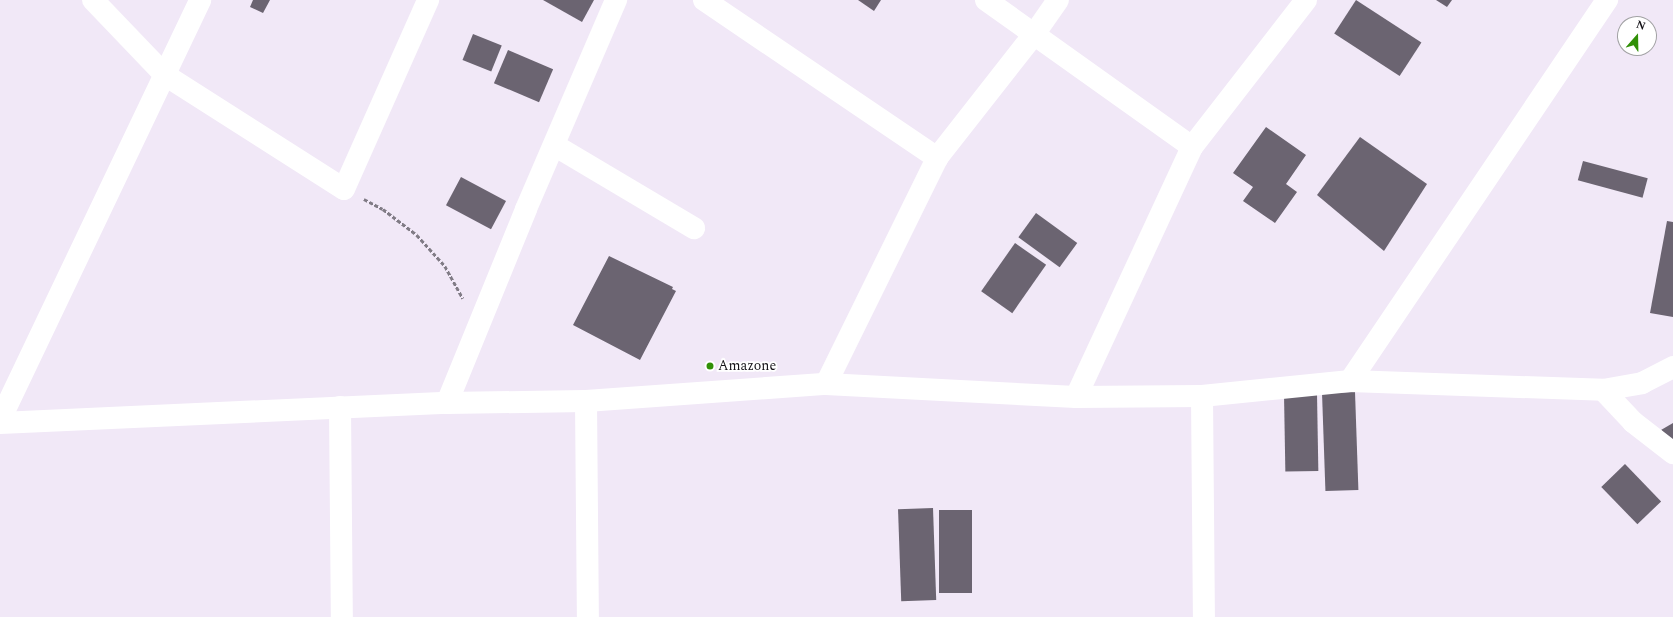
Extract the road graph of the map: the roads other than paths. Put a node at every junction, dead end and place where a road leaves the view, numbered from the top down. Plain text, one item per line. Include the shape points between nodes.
1 (93, 0) edge
2 (200, 0) edge
3 (428, 0) edge
4 (616, 0) edge
5 (704, 0) edge
6 (986, 0) edge
7 (1058, 0) edge
8 (1607, 0) edge
9 (1298, 3) edge
10 (1035, 33) junction
11 (165, 75) junction
12 (554, 145) junction
13 (1192, 147) junction
14 (937, 158) junction
15 (694, 228) dead end
16 (1673, 367) edge
17 (1350, 381) junction
18 (826, 384) junction
19 (1603, 390) junction
20 (1202, 396) junction
21 (1076, 397) junction
22 (586, 401) junction
23 (446, 403) junction
24 (340, 407) junction
25 (0, 422) edge
26 (1673, 453) edge
27 (342, 617) edge
28 (588, 617) edge
29 (1204, 617) edge

1 - 11 street
2 - 11 street
3 - 11 street via 344,189
4 - 12 street
5 - 14 street
6 - 10 street
7 - 10 street
8 - 17 street
9 - 13 street
10 - 13 street
10 - 14 street
11 - 25 street
12 - 15 street
12 - 23 street
13 - 21 street
14 - 18 street
16 - 19 street via 1642,383
17 - 19 street
17 - 20 street
18 - 21 street
18 - 22 street
19 - 26 street via 1633,422
20 - 21 street
20 - 29 street
22 - 23 street
22 - 28 street
23 - 24 street
24 - 25 street
24 - 27 street

